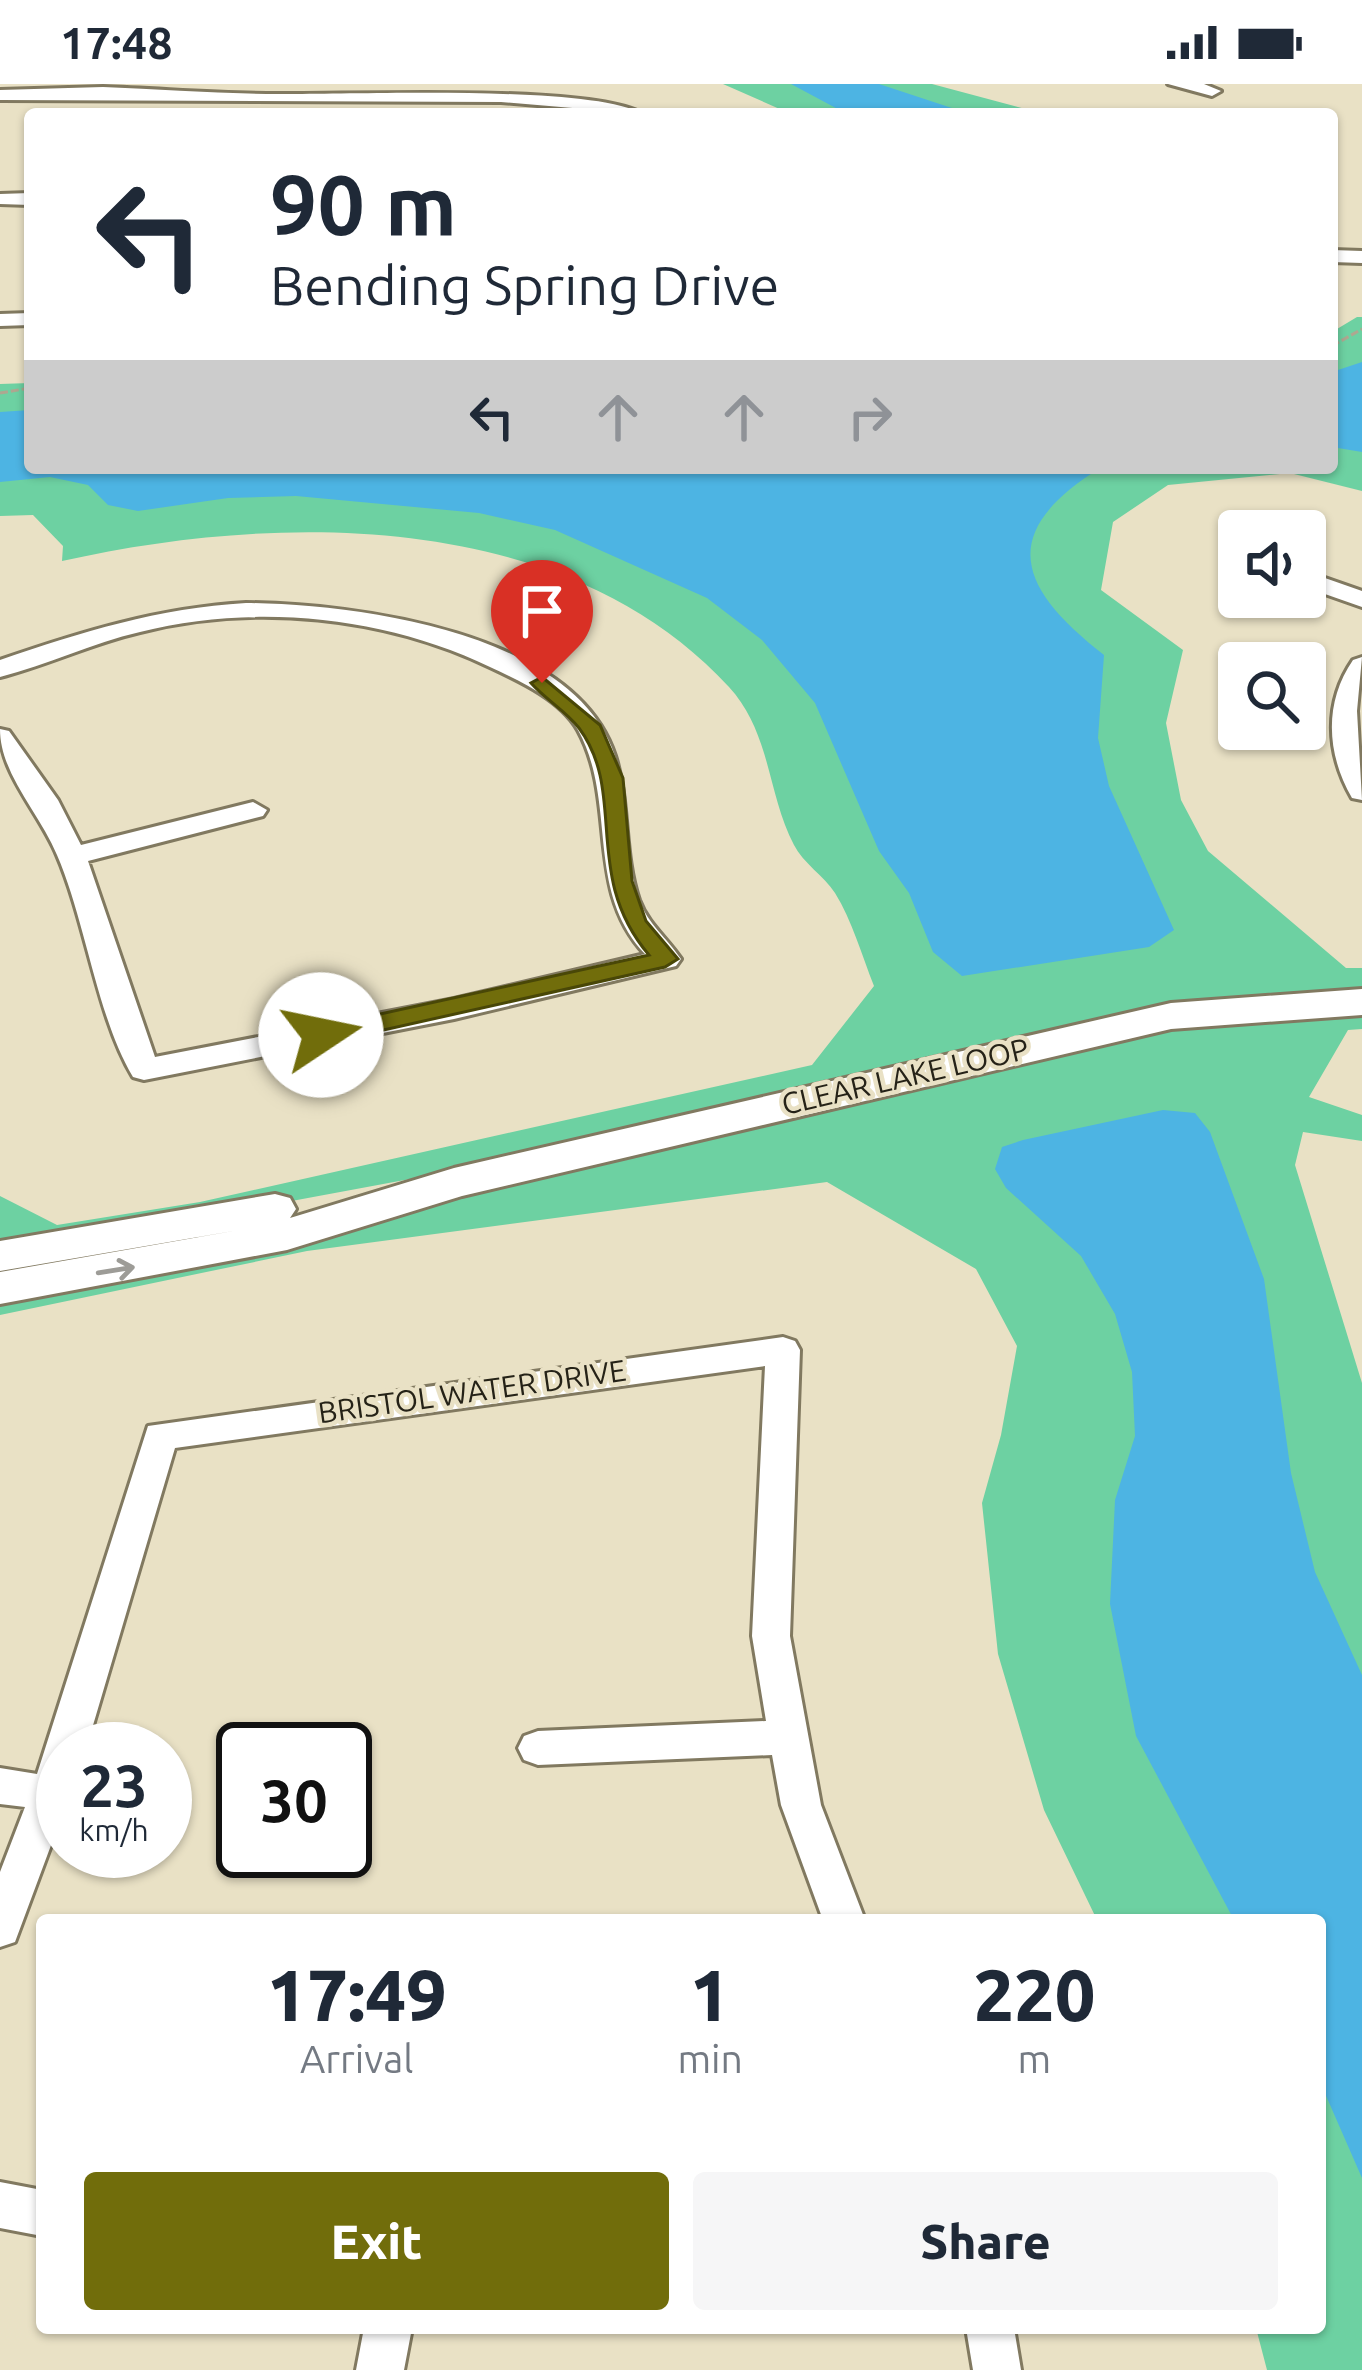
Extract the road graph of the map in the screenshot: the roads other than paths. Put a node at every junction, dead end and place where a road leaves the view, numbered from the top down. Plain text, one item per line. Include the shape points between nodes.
1 (1177, 84) edge
2 (1216, 88) edge
3 (0, 95) edge
4 (277, 107) edge
5 (613, 108) edge
6 (3, 199) dead end
7 (24, 199) edge
8 (1326, 586) edge
9 (1362, 600) edge
10 (1362, 665) edge
11 (0, 669) edge
12 (0, 737) edge
13 (9, 766) edge
14 (1362, 792) edge
15 (253, 810) dead end
16 (72, 856) junction
17 (1362, 1002) edge
18 (454, 1184) junction
19 (0, 1256) edge
20 (0, 1288) edge
21 (74, 1722) edge
22 (786, 1737) junction
23 (538, 1748) dead end
24 (36, 1780) edge
25 (0, 1786) edge
26 (36, 1819) edge
27 (12, 1865) edge
28 (842, 1914) edge
29 (0, 1928) edge
30 (0, 2205) edge
31 (36, 2212) edge
32 (387, 2334) edge
33 (990, 2334) edge
34 (380, 2370) edge
35 (997, 2370) edge

1 - 2 street
3 - 4 street
4 - 5 street via 499,92
6 - 7 street
8 - 9 street
10 - 14 street via 1341,735
11 - 16 street via 160,620 276,612 382,619 464,641 542,683 589,725 611,778 620,881 635,923 665,959 144,1070
12 - 13 street
13 - 16 street
15 - 16 street
17 - 18 street, CLEAR LAKE LOOP via 1171,1016
18 - 19 street, CLEAR LAKE LOOP via 366,1191
20 -> 18 street, CLEAR LAKE LOOP via 157,1264 369,1216
21 - 22 street, BRISTOL WATER DRIVE via 160,1436 783,1350 771,1636
22 - 23 street
22 - 28 street
24 - 25 street
26 - 27 street
27 - 29 street
30 - 31 street
32 - 34 street
33 - 35 street

